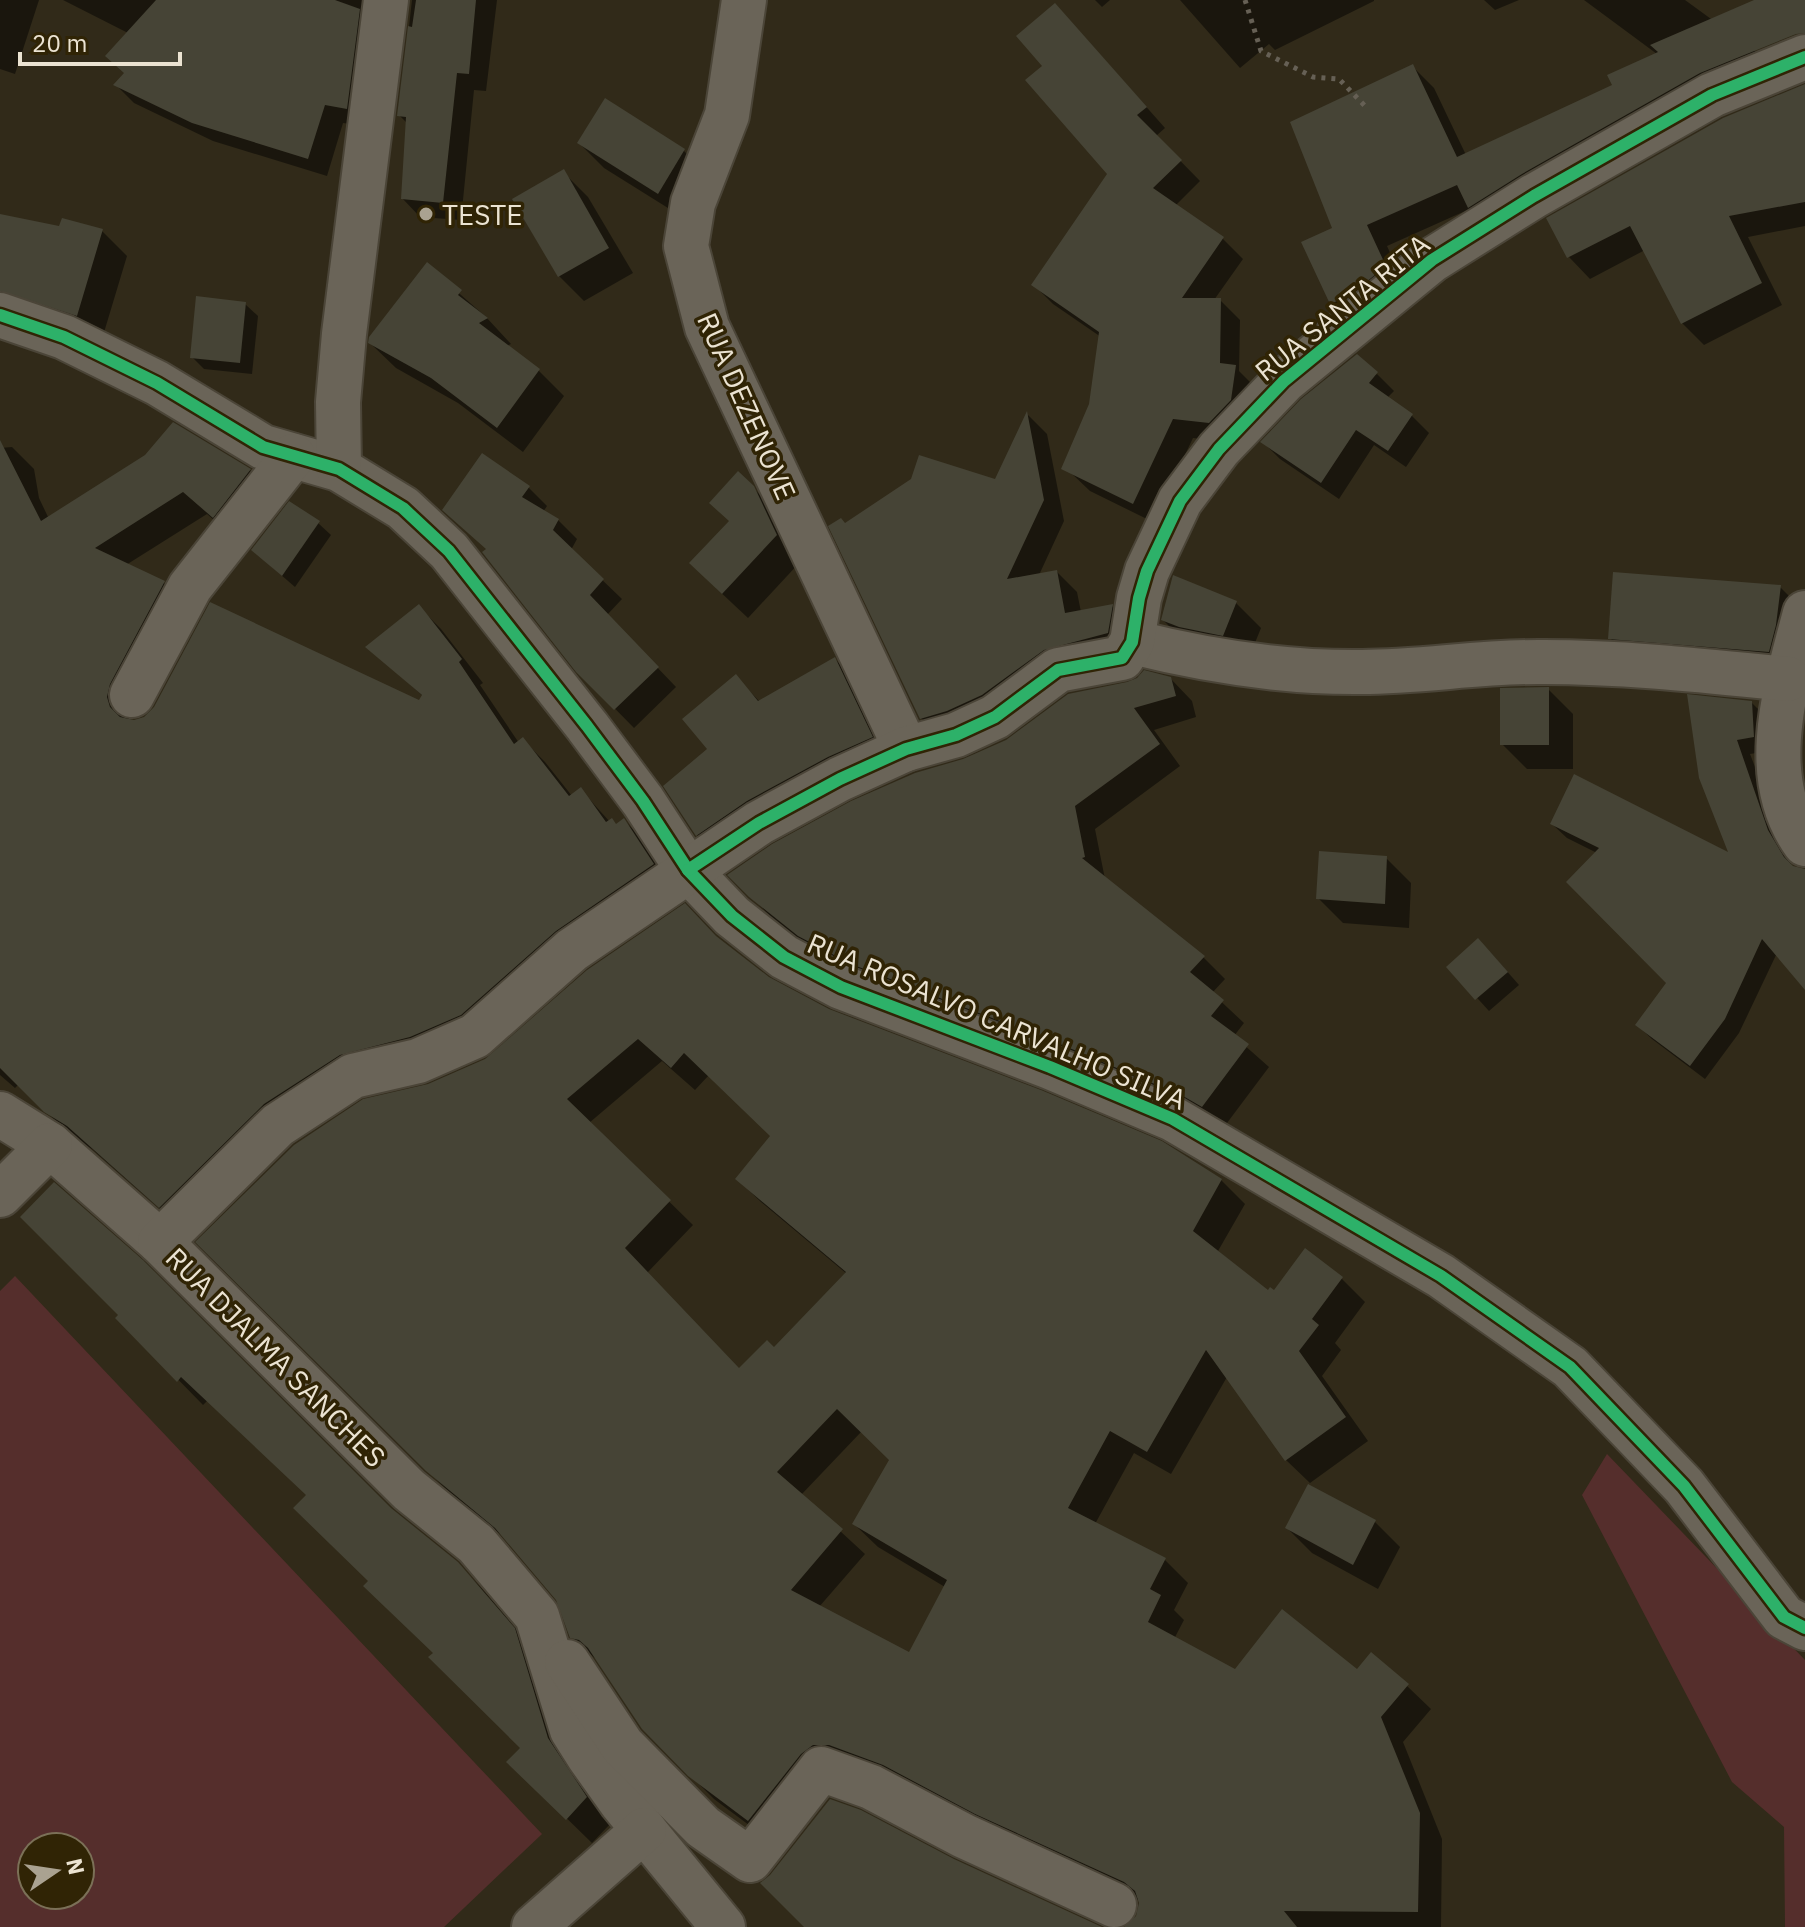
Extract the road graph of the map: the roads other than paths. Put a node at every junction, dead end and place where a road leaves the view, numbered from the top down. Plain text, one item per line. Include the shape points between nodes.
1 (386, 0) edge
2 (744, 0) edge
3 (1805, 57) edge
4 (0, 315) edge
5 (293, 456) junction
6 (339, 469) junction
7 (1805, 613) edge
8 (1132, 642) junction
9 (1788, 679) junction
10 (132, 695) dead end
11 (906, 749) junction
12 (1805, 844) edge
13 (688, 870) junction
14 (0, 1114) edge
15 (50, 1145) junction
16 (0, 1195) edge
17 (160, 1242) junction
18 (537, 1616) junction
19 (1805, 1628) edge
20 (644, 1830) junction
21 (1114, 1905) dead end
22 (534, 1927) edge
23 (723, 1927) edge

1 - 6 street via 344,334
2 - 11 street, RUA DEZENOVE via 727,115 693,203 686,246 694,283 707,327
3 - 8 street, RUA SANTA RITA via 1712,95 1534,196 1432,260 1284,381 1219,449 1180,501 1147,571
4 - 5 street, RUA ROSALVO CARVALHO SILVA via 64,337 157,383 263,447
5 - 6 street, RUA ROSALVO CARVALHO SILVA
5 - 10 street via 190,587
6 - 13 street, RUA ROSALVO CARVALHO SILVA via 403,508 449,551 587,726
7 - 9 street
8 - 9 street via 1199,659 1270,668 1361,672 1566,662
8 - 11 street via 1122,658 1058,670 995,717
9 - 12 street via 1778,756 1782,798
11 - 13 street via 772,816
13 - 17 street via 572,950 475,1036 418,1061 353,1076 278,1125
13 - 19 street, RUA ROSALVO CARVALHO SILVA via 732,916 784,957 841,987 1173,1119 1441,1276 1570,1367 1684,1486 1784,1617
14 - 15 street, RUA DJALMA SANCHES
15 - 16 street
15 - 17 street, RUA DJALMA SANCHES
17 - 18 street, RUA DJALMA SANCHES via 398,1479 476,1544
18 - 20 street, RUA DJALMA SANCHES via 572,1730
18 - 21 street, RUA DJALMA SANCHES via 622,1745 703,1827 750,1860 821,1769 871,1787
20 - 22 street
20 - 23 street, RUA DJALMA SANCHES

